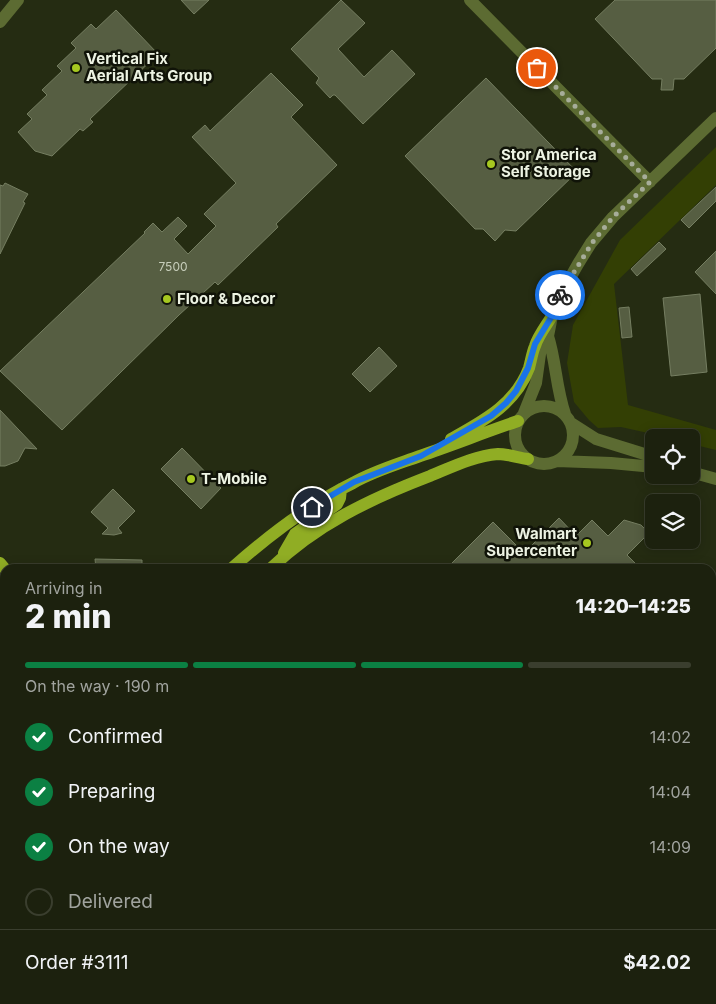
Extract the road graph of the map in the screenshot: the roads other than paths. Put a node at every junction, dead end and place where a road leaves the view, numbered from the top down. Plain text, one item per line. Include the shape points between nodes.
1 (18, 0) edge
2 (470, 0) edge
3 (0, 22) edge
4 (716, 118) edge
5 (650, 182) junction
6 (552, 316) junction
7 (548, 336) junction
8 (521, 417) junction
9 (568, 418) junction
10 (645, 454) edge
11 (421, 456) junction
12 (528, 460) junction
13 (556, 461) junction
14 (645, 466) edge
15 (700, 474) edge
16 (716, 478) edge
17 (341, 489) junction
18 (283, 556) junction
19 (236, 564) edge
20 (275, 564) edge

1 - 3 street
2 - 5 street
4 - 5 street
5 - 6 street via 613,217 592,243 557,301
6 - 7 street
6 - 11 main road via 535,344 526,374 506,403 491,416
7 - 8 street via 541,346 536,383
7 - 9 street via 558,394
8 - 9 street via 531,408 549,405 558,408
8 - 11 main road
8 - 12 street via 515,438
9 - 10 street via 596,439
9 - 13 street via 574,432 573,441 570,449
11 - 17 main road
12 - 13 street via 547,464
12 - 18 main road via 500,454 475,457 368,501 327,524
13 - 14 street
15 - 16 street
17 - 18 main road via 337,504 295,534
17 - 19 main road via 288,523
18 - 20 main road

